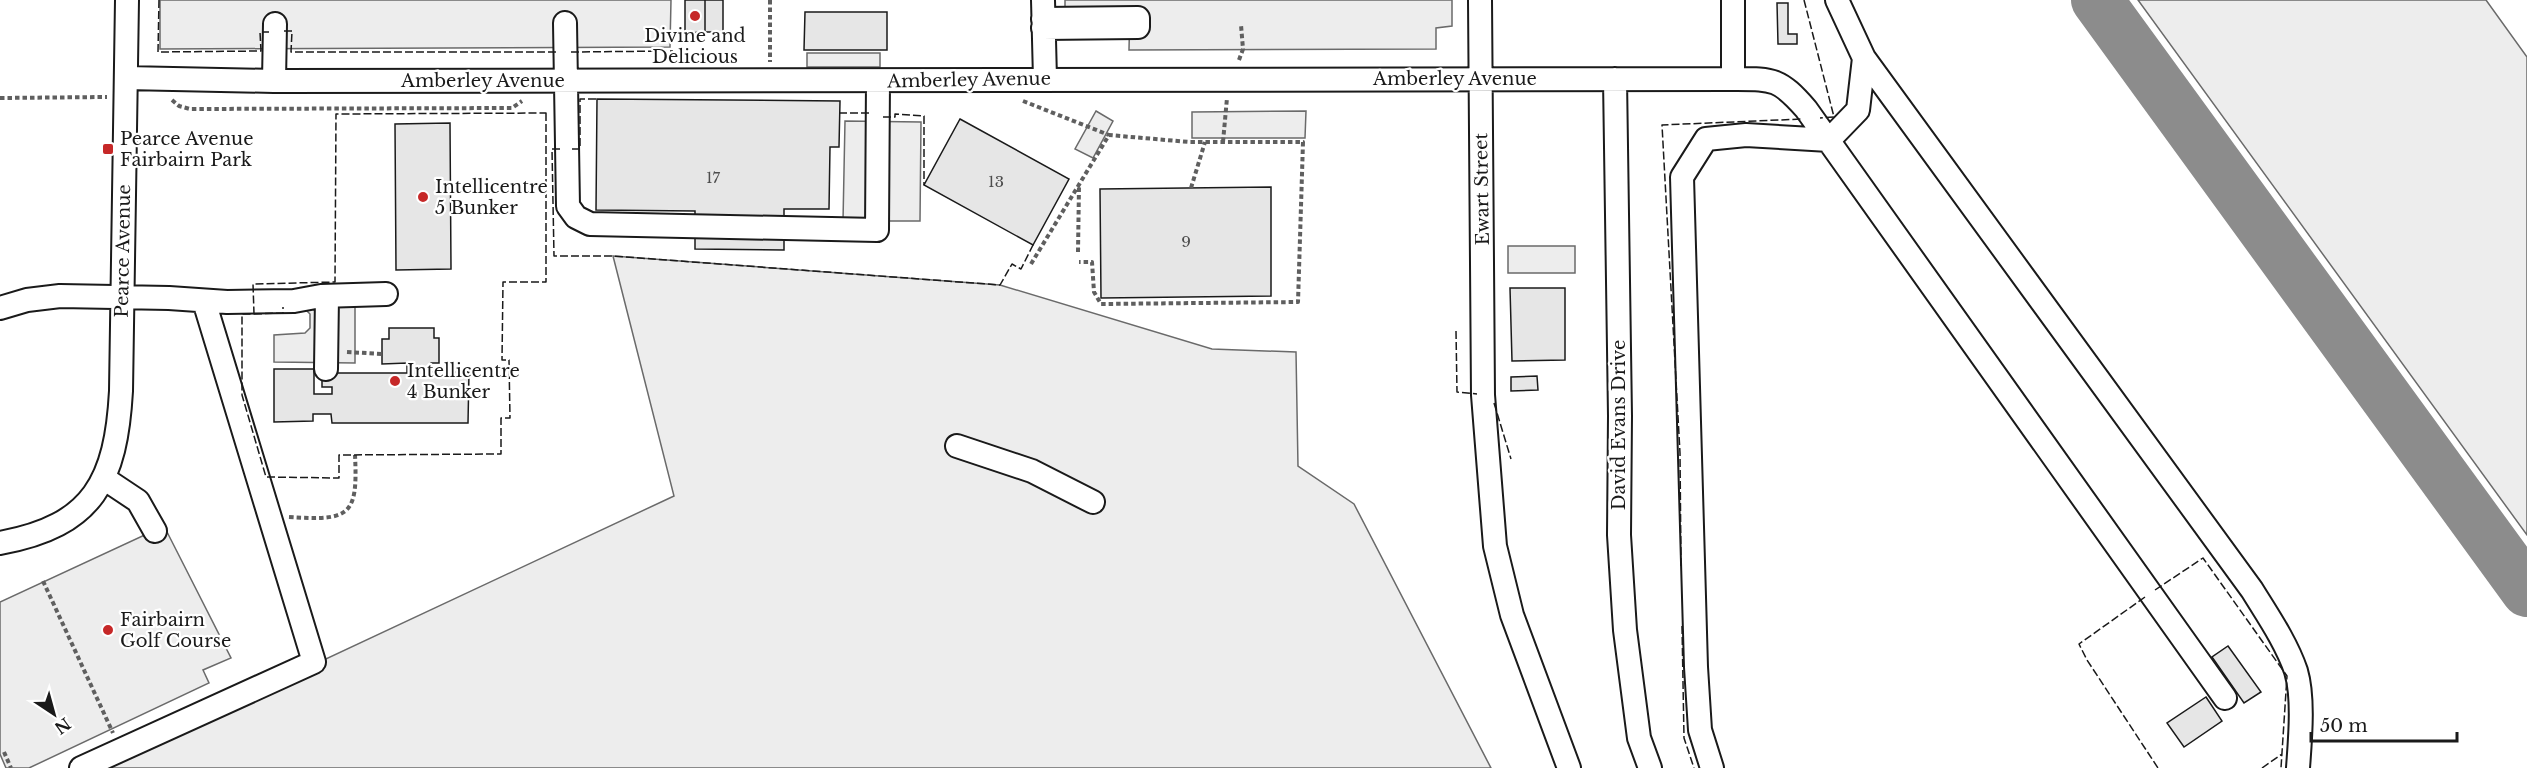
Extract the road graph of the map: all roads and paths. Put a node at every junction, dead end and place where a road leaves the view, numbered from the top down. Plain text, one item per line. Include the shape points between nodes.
1 (127, 0) edge
2 (770, 0) edge
3 (1480, 0) edge
4 (1733, 0) edge
5 (1837, 0) edge
6 (1043, 16) edge
7 (1138, 22) dead end
8 (565, 23) dead end
9 (275, 24) dead end
10 (1864, 58) junction
11 (770, 69) dead end
12 (1045, 79) junction
13 (1481, 79) junction
14 (1614, 79) junction
15 (1733, 79) junction
16 (565, 80) junction
17 (274, 81) junction
18 (878, 81) junction
19 (119, 87) junction
20 (0, 98) edge
21 (1829, 140) junction
22 (1205, 142) junction
23 (1078, 185) junction
24 (1191, 188) dead end
25 (1078, 252) dead end
26 (1079, 262) dead end
27 (1031, 264) dead end
28 (386, 294) dead end
29 (327, 296) junction
30 (122, 298) junction
31 (204, 301) junction
32 (0, 308) edge
33 (382, 354) dead end
34 (326, 360) joint
35 (957, 446) dead end
36 (355, 455) dead end
37 (99, 487) junction
38 (1094, 502) dead end
39 (270, 516) junction
40 (155, 531) dead end
41 (0, 543) edge
42 (43, 581) dead end
43 (2225, 698) dead end
44 (121, 750) junction
45 (4, 752) dead end
46 (11, 768) edge
47 (81, 768) edge
48 (1569, 768) edge
49 (1650, 768) edge
50 (1712, 768) edge
51 (2298, 768) edge

1 - 19 street, Pearce Avenue
2 - 11 path
3 - 13 street, Ewart Street
4 - 15 street
5 - 10 street
6 - 7 street
6 - 12 street
8 - 16 street
9 - 17 street
10 - 21 street via 1858,110
10 - 51 street via 2252,590 2279,634 2296,673 2301,725
12 - 13 street, Amberley Avenue
12 - 18 street, Amberley Avenue
13 - 14 street, Amberley Avenue
13 - 48 street, Ewart Street via 1483,395 1494,546 1512,615
14 - 15 street, Amberley Avenue
14 - 49 street, David Evans Drive via 1620,547 1626,641 1639,738
15 - 21 street, Amberley Avenue via 1775,81 1798,100
16 - 17 street, Amberley Avenue
16 - 18 street, Amberley Avenue
16 - 18 street via 568,206 576,217 590,224 877,230
17 - 19 street, Amberley Avenue
19 - 20 path
19 - 30 street, Pearce Avenue
21 - 43 street, Amberley Avenue
21 - 50 street via 1746,135 1706,139 1682,177 1696,668 1700,730
22 - 23 path via 1109,135
22 - 24 path
22 - 26 path via 1303,142 1298,302 1101,304 1094,292 1092,262
23 - 25 path
23 - 27 path
28 - 29 street
29 - 31 street via 294,301
29 - 34 street
30 - 31 street
30 - 32 street via 49,297
30 - 37 street, Pearce Avenue via 120,416 112,457
31 - 39 street
33 - 34 path
35 - 38 street via 1032,471
36 - 39 path via 354,501 348,509 325,518
37 - 40 street via 138,501
37 - 41 street via 79,510 57,525
39 - 44 street via 314,662
42 - 44 path
44 - 47 street
45 - 46 path

